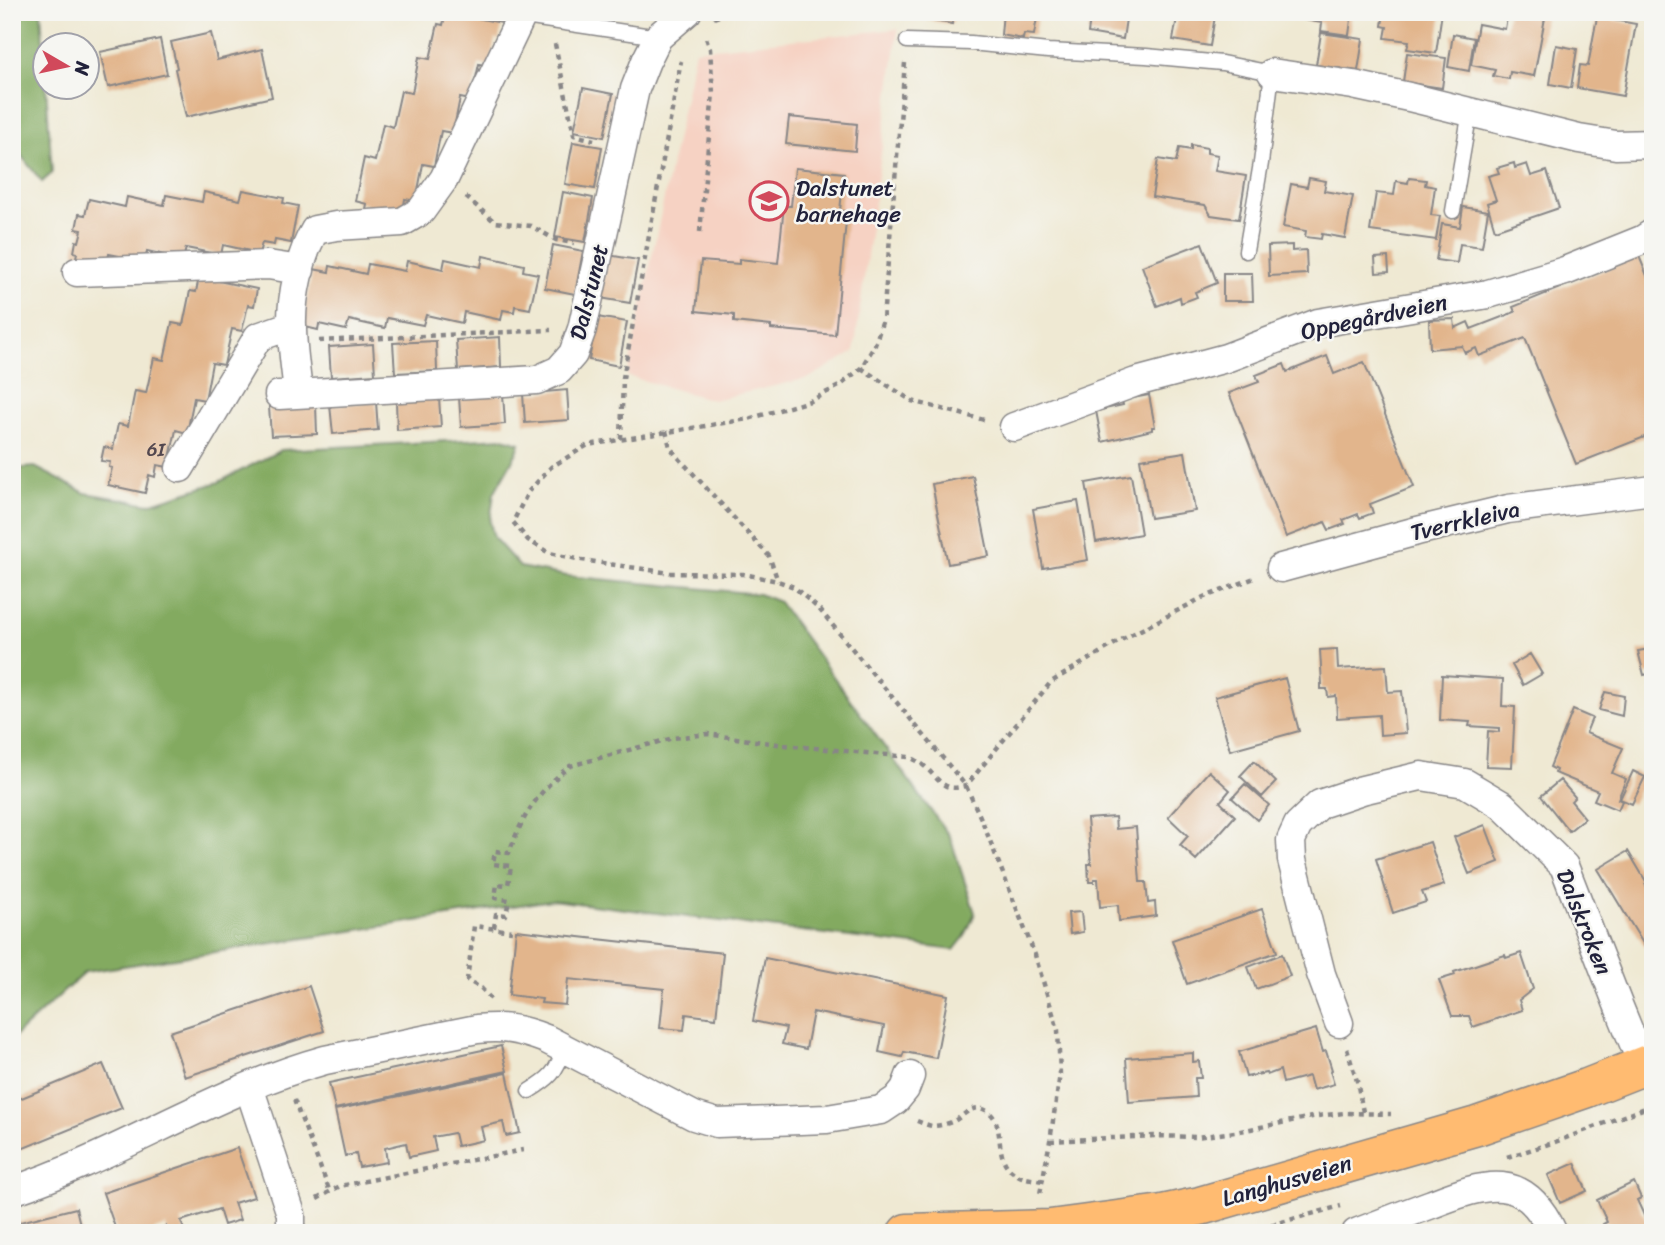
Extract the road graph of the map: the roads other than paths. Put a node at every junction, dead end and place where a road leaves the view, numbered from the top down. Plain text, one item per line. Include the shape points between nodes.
1 (516, 15) edge
2 (699, 19) edge
3 (658, 37) junction
4 (907, 41) road end
5 (1272, 73) junction
6 (1470, 111) junction
7 (1653, 144) edge
8 (1453, 211) dead end
9 (1653, 233) edge
10 (1246, 251) dead end
11 (300, 270) junction
12 (77, 272) dead end
13 (292, 334) junction
14 (1014, 427) road end
15 (180, 468) dead end
16 (1653, 490) edge
17 (1281, 568) road end
18 (1339, 1023) road end
19 (564, 1049) junction
20 (1648, 1064) edge
21 (911, 1076) dead end
22 (250, 1087) junction
23 (529, 1091) dead end
24 (12, 1191) edge
25 (297, 1226) edge
26 (907, 1233) edge
27 (944, 1233) edge
28 (1356, 1233) edge
29 (1553, 1233) edge

1 - 3 lane, Dalstunet
1 - 11 street, Dalstunet via 444,178 422,211 402,222 315,230
2 - 3 street, Dalstunet
3 - 13 street, Dalstunet via 635,89 582,328 573,354 559,370 537,380 289,394
4 - 5 lane via 1146,56
5 - 6 street
5 - 10 lane
6 - 7 street via 1579,139
6 - 8 lane
9 - 14 street, Oppegårdveien via 1565,271 1488,294 1318,323
11 - 12 street via 268,265
11 - 13 street, Dalstunet
13 - 15 street via 258,337
16 - 17 street, Tverrkleiva via 1508,509
18 - 20 street, Dalskroken via 1321,974 1291,840 1298,825 1320,804 1420,776 1465,782 1502,805 1564,866 1612,990
19 - 21 street via 716,1123 827,1119 881,1111 905,1089
19 - 22 street via 523,1031 491,1027 326,1060
19 - 23 lane via 557,1068
20 - 27 main road, Langhusveien via 1477,1126 1200,1206 1090,1225
22 - 24 street
22 - 25 street
26 - 27 main road, Langhusveien
28 - 29 street via 1489,1186 1525,1194 1546,1216

